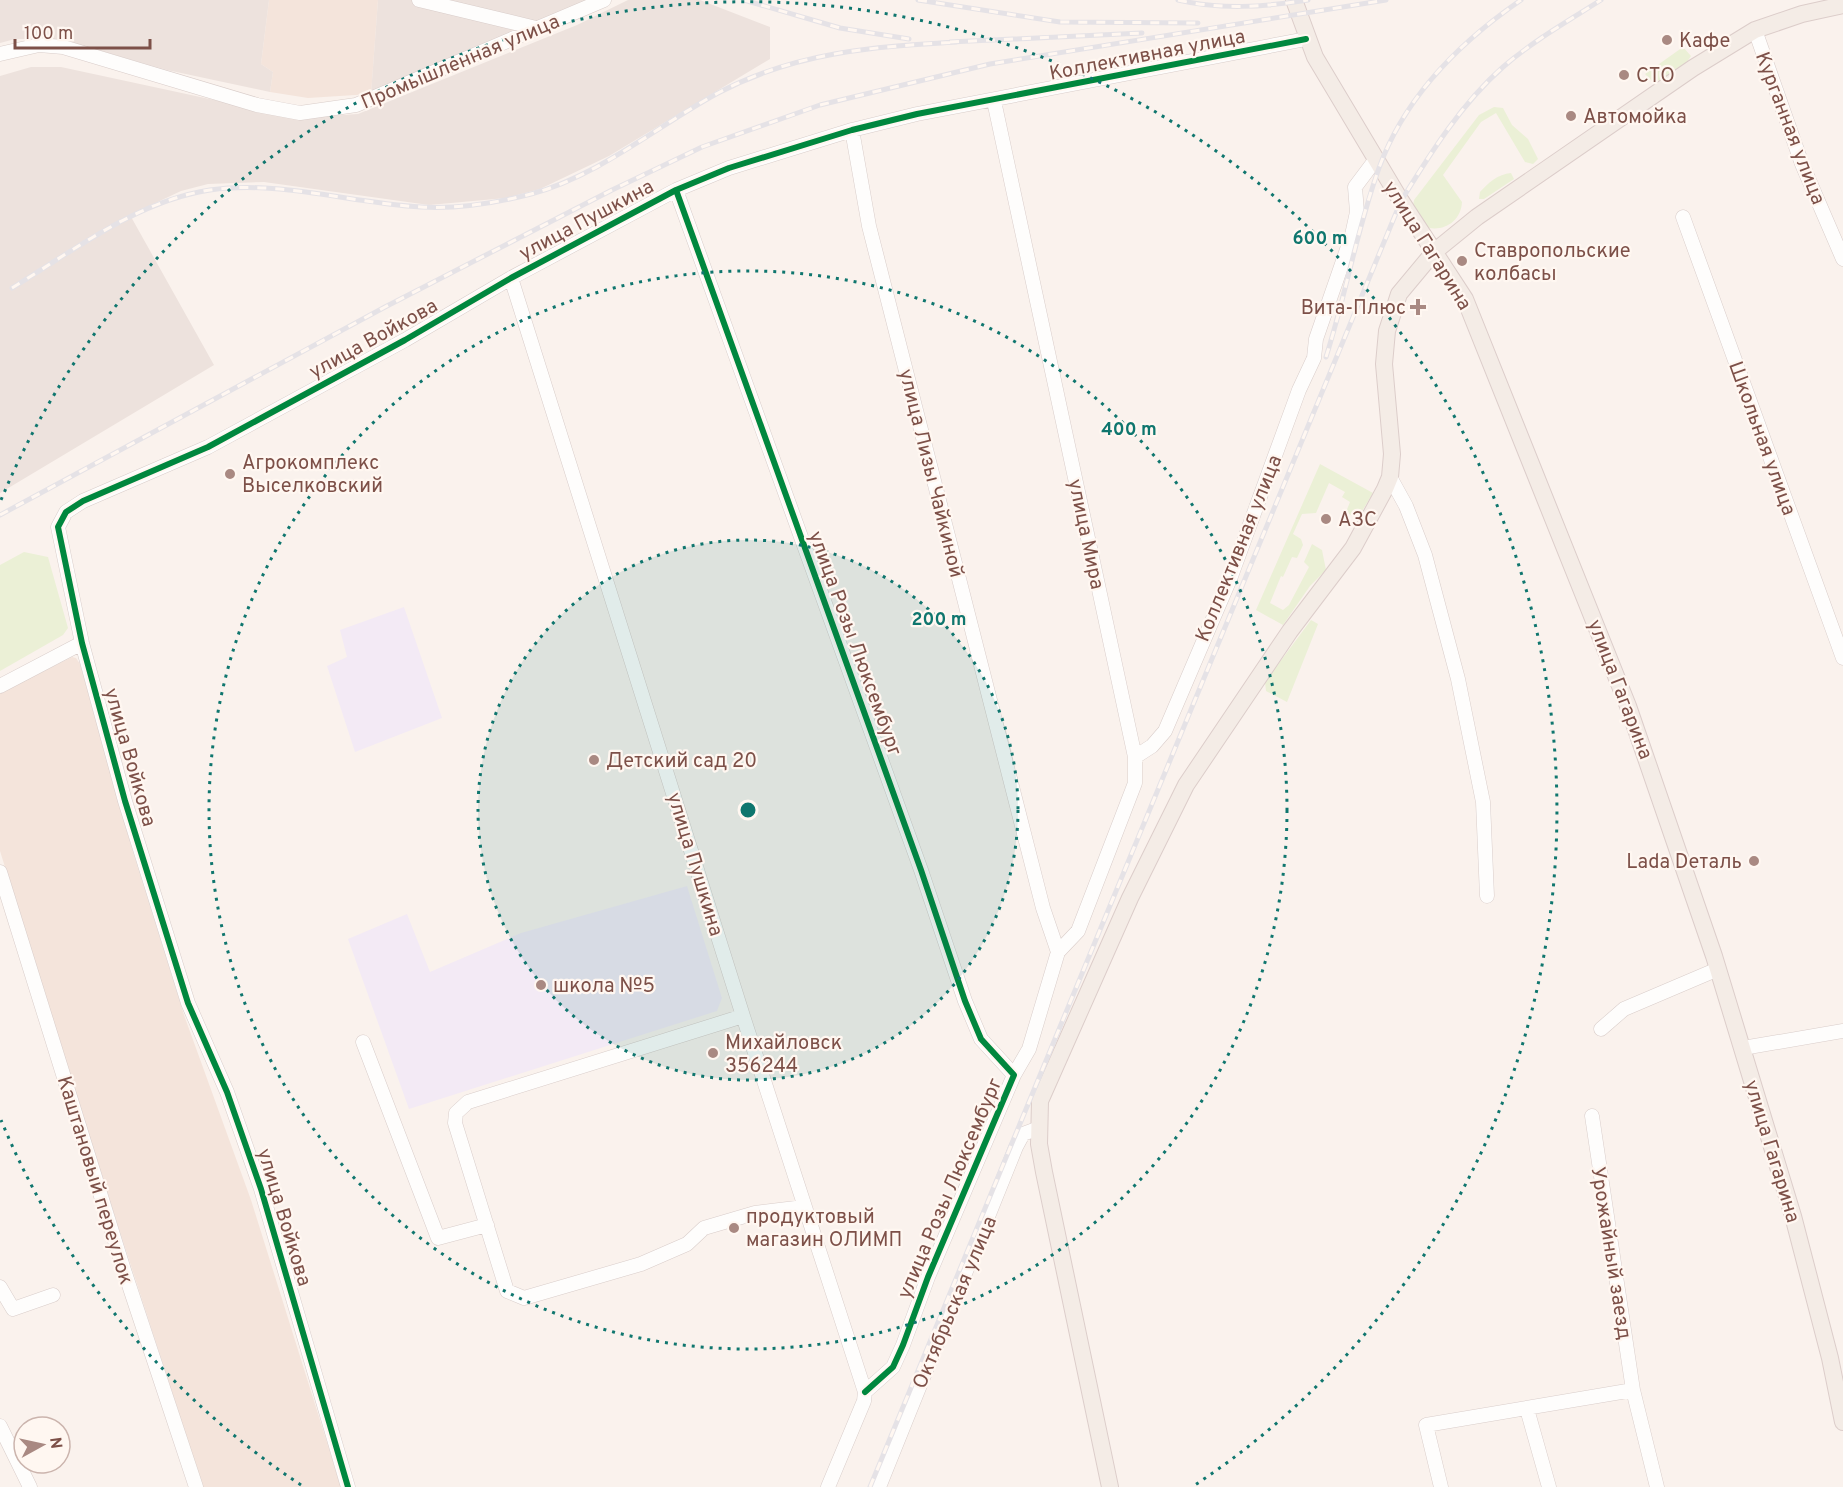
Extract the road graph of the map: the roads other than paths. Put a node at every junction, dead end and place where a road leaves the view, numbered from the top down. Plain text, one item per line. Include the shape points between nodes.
1 (419, 0) edge
2 (604, 0) edge
3 (1294, 0) edge
4 (1843, 5) edge
5 (536, 28) junction
6 (1755, 30) junction
7 (1306, 39) junction
8 (0, 54) edge
9 (994, 101) junction
10 (852, 130) junction
11 (1376, 159) junction
12 (676, 190) junction
13 (1683, 217) dead end
14 (1434, 252) junction
15 (1843, 259) edge
16 (511, 278) junction
17 (1390, 477) junction
18 (82, 643) junction
19 (1843, 658) edge
20 (0, 686) edge
21 (1135, 757) junction
22 (0, 872) edge
23 (1487, 896) dead end
24 (1058, 952) junction
25 (1718, 969) junction
26 (743, 1016) junction
27 (1601, 1029) dead end
28 (1843, 1031) edge
29 (363, 1042) dead end
30 (1743, 1048) junction
31 (1014, 1075) junction
32 (1592, 1116) dead end
33 (1039, 1128) junction
34 (804, 1207) junction
35 (487, 1225) junction
36 (0, 1287) edge
37 (53, 1296) dead end
38 (1633, 1390) junction
39 (865, 1392) junction
40 (1527, 1409) junction
41 (1843, 1422) edge
42 (0, 1426) edge
43 (30, 1487) edge
44 (196, 1487) edge
45 (348, 1487) edge
46 (828, 1487) edge
47 (879, 1487) edge
48 (1110, 1487) edge
49 (1441, 1487) edge
50 (1549, 1487) edge
51 (1657, 1487) edge

1 - 5 street
2 - 5 street, Промышленная улица
3 - 7 main road, улица Гагарина
4 - 6 main road
5 - 8 street, Промышленная улица via 356,105 300,113 257,105 63,47 39,45
6 - 14 main road via 1539,172
6 - 15 street, Курганная улица via 1802,164
7 - 9 street, Коллективная улица
7 - 11 main road, улица Гагарина
9 - 10 street
9 - 21 street, улица Мира
10 - 12 street via 729,168
10 - 24 street, улица Лизы Чайкиной via 872,237 1040,896
11 - 14 main road, улица Гагарина
11 - 21 street, Коллективная улица via 1355,187 1357,212 1352,235 1316,339 1314,358 1230,579 1165,731
12 - 16 street, улица Пушкина
12 - 31 street, улица Розы Люксембург via 965,1001 981,1039
13 - 19 street, Школьная улица
14 - 17 main road via 1399,294 1387,331 1384,364 1392,454
14 - 25 main road, улица Гагарина via 1465,299 1602,638
16 - 18 street, улица Войкова via 208,447 66,512 58,527
16 - 26 street, улица Пушкина
17 - 23 street via 1425,555 1458,679 1483,802
17 - 33 main road via 1353,548 1290,631 1186,785 1130,898 1040,1101
18 - 20 street
18 - 45 street, улица Войкова via 125,801 184,992 227,1092 261,1189
21 - 24 street, улица Мира via 1136,783 1078,931
22 - 44 street, Каштановый переулок
24 - 31 street via 1029,1049
25 - 27 street via 1624,1009
25 - 30 main road, улица Гагарина
26 - 34 street, улица Пушкина
26 - 35 street via 468,1102 456,1113 455,1123
28 - 30 street
29 - 35 street via 438,1238
30 - 41 main road, улица Гагарина via 1796,1227
31 - 39 street, улица Розы Люксембург via 893,1367
32 - 38 street, Урожайный заезд
33 - 47 street, Октябрьская улица via 1023,1134 1016,1148
33 - 48 main road via 1044,1172
34 - 35 street via 755,1213 704,1228 687,1244 641,1264 524,1298 507,1291
34 - 39 street, улица Пушкина
36 - 37 street via 12,1309
38 - 40 street
38 - 51 street, Урожайный заезд
39 - 46 street
40 - 49 street via 1426,1425
40 - 50 street
42 - 43 street

